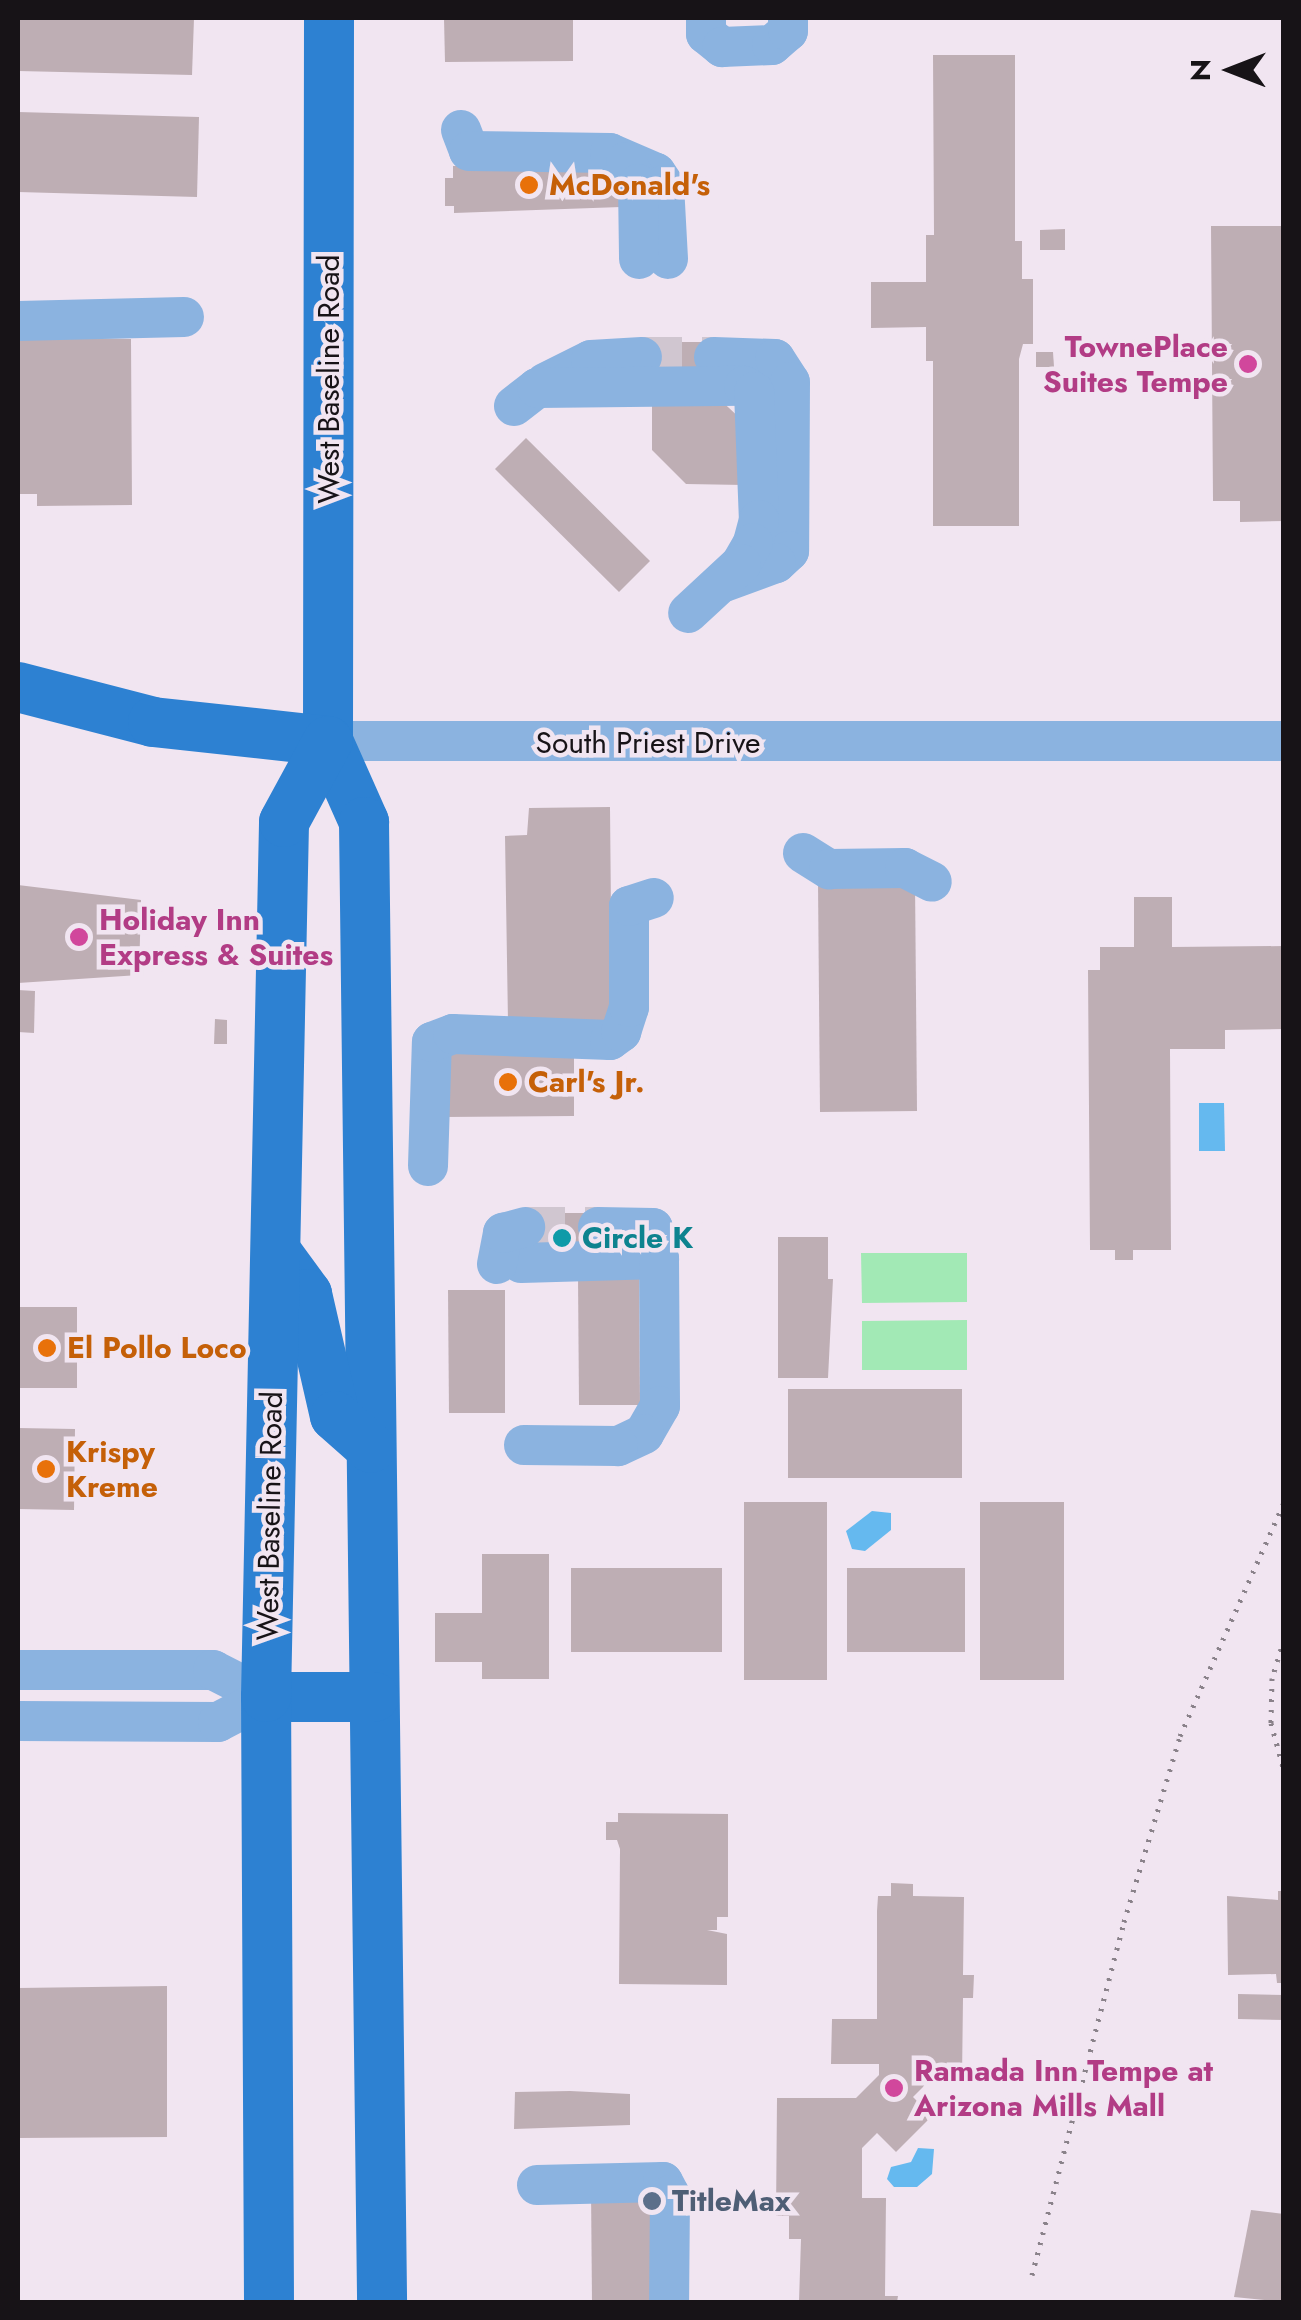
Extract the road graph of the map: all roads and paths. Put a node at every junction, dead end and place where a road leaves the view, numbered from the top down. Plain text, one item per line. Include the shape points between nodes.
1 (330, 18) edge
2 (706, 18) edge
3 (788, 18) edge
4 (461, 130) dead end
5 (654, 259) dead end
6 (184, 317) dead end
7 (18, 320) edge
8 (642, 358) tunnel mouth
9 (714, 358) tunnel mouth
10 (724, 582) junction
11 (688, 613) dead end
12 (18, 687) edge
13 (1284, 740) edge
14 (328, 741) junction
15 (803, 853) dead end
16 (932, 882) dead end
17 (654, 898) dead end
18 (428, 1166) dead end
19 (598, 1227) tunnel mouth
20 (514, 1252) dead end
21 (277, 1253) junction
22 (660, 1258) junction
23 (524, 1446) dead end
24 (371, 1448) junction
25 (1284, 1502) edge
26 (1284, 1639) edge
27 (18, 1670) edge
28 (266, 1697) junction
29 (374, 1697) junction
30 (18, 1721) edge
31 (1284, 1771) edge
32 (537, 2184) dead end
33 (1032, 2276) dead end
34 (269, 2302) edge
35 (382, 2302) edge
36 (669, 2302) edge

1 - 14 main road, West Baseline Road
2 - 3 street via 706,34 722,48 772,45 788,32
4 - 5 street via 469,151 610,152 656,173 664,185
6 - 7 street
8 - 10 street via 592,360 526,397 744,386 754,392 759,520 741,564
9 - 10 street via 775,359 790,382 789,550 776,563
10 - 11 street
12 - 14 main road, South Priest Drive via 153,722
13 - 14 street, South Priest Drive
14 - 21 main road, West Baseline Road via 284,822
14 - 24 main road, West Baseline Road via 364,822
15 - 16 street via 829,870 905,868
17 - 18 street via 629,906 629,1007 621,1032 610,1040 453,1034 432,1042
19 - 22 street via 654,1228
20 - 22 street
21 - 24 main road via 307,1294 335,1416
21 - 28 main road, West Baseline Road
22 - 23 street via 660,1406 644,1434 618,1446
24 - 29 main road, West Baseline Road
25 - 33 path via 1180,1736
26 - 31 path via 1272,1678 1270,1723
27 - 28 street via 213,1670
28 - 29 main road
28 - 30 street via 218,1722
28 - 34 main road, West Baseline Road
29 - 35 main road, West Baseline Road
32 - 36 street via 664,2182 670,2195

